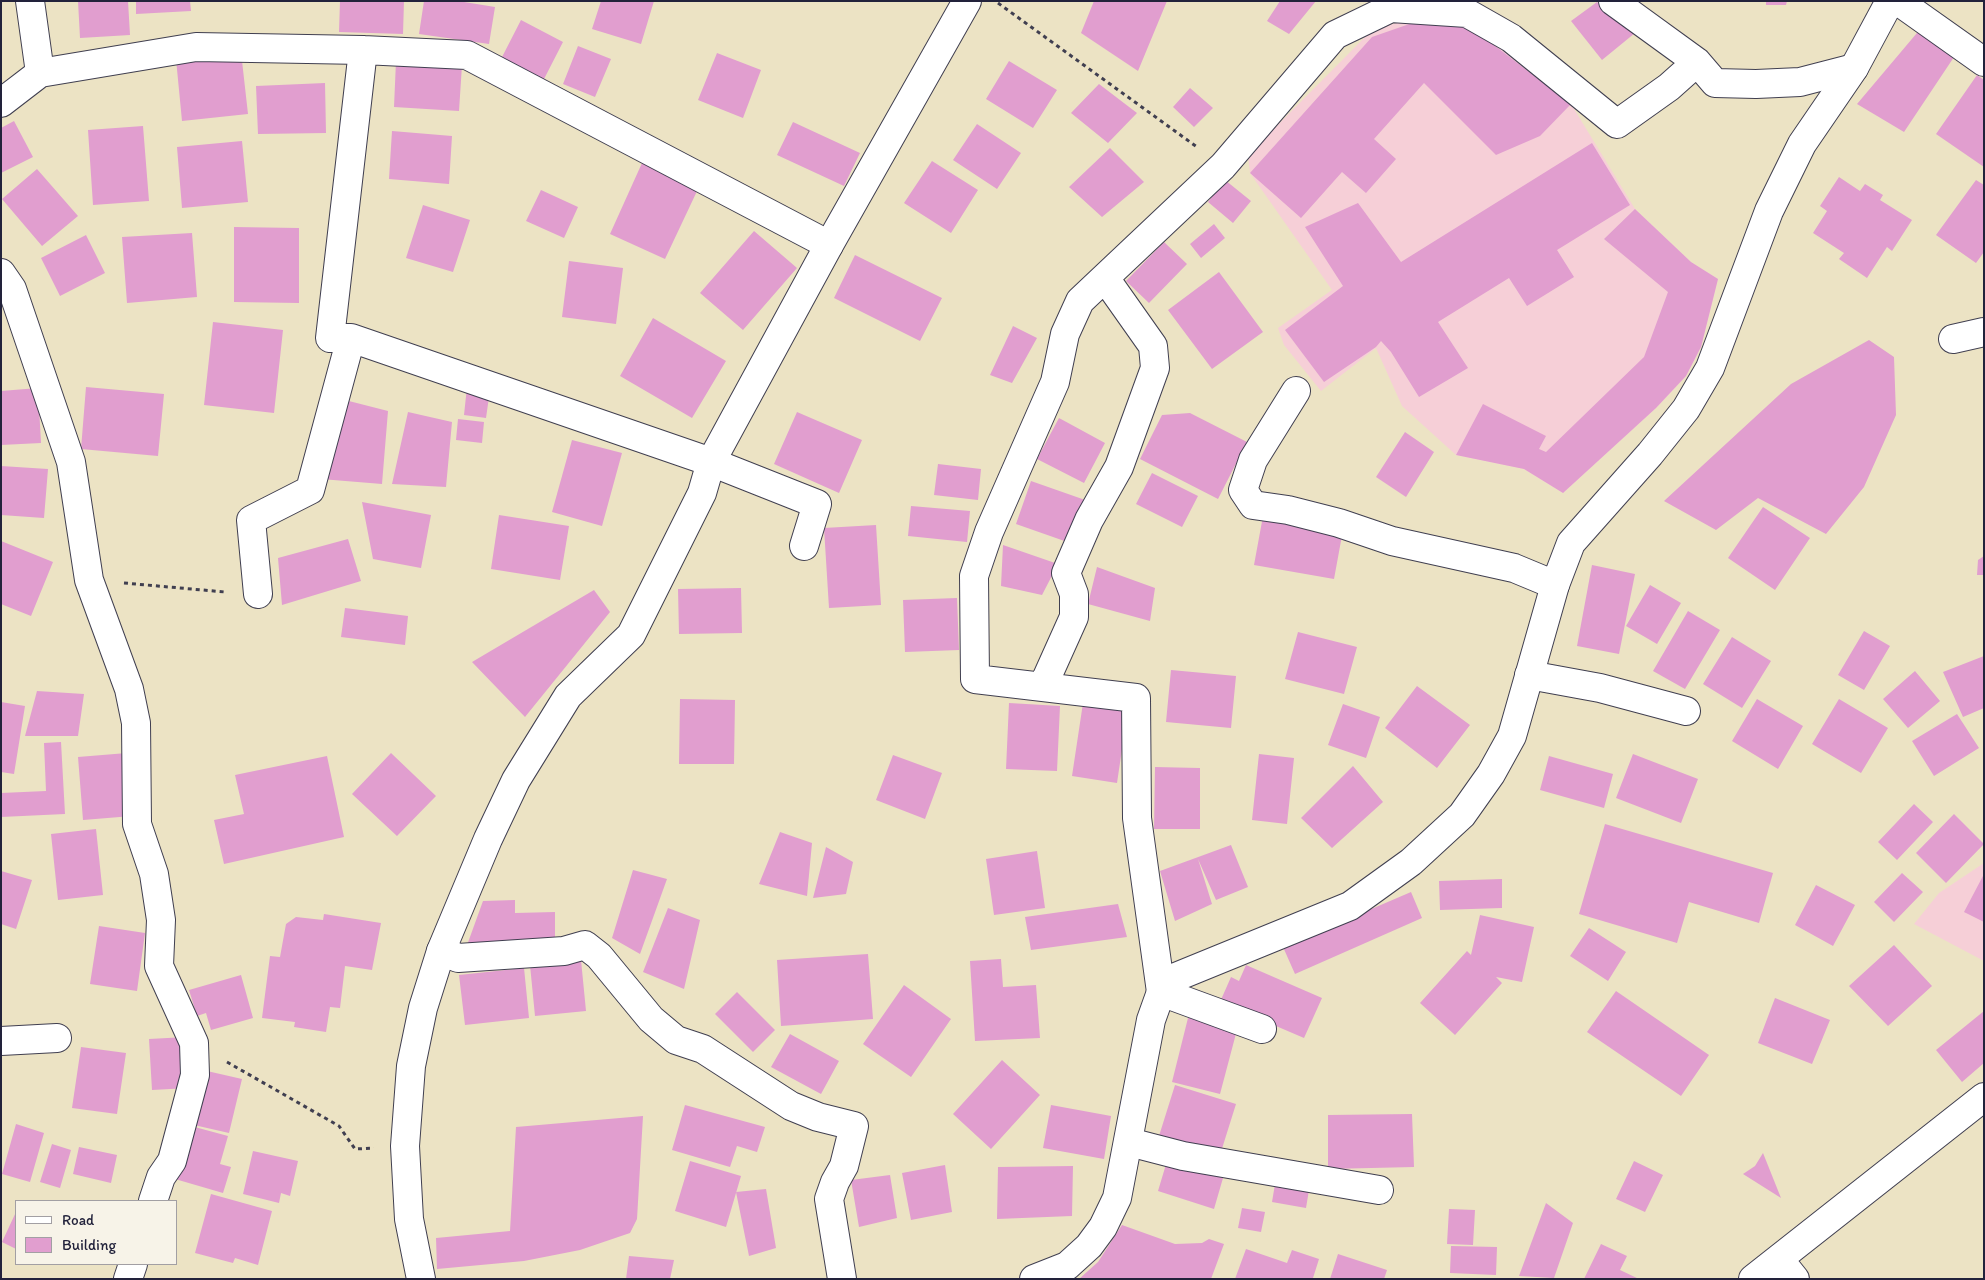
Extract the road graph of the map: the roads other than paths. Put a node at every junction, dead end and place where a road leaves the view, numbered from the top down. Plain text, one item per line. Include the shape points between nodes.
1 (30, 1) edge
2 (967, 1) edge
3 (1613, 1) edge
4 (1890, 1) edge
5 (1898, 1) edge
6 (362, 50) junction
7 (1697, 62) junction
8 (1984, 62) edge
9 (1854, 68) junction
10 (40, 73) junction
11 (1, 103) edge
12 (829, 245) junction
13 (1, 273) edge
14 (1104, 278) junction
15 (1984, 332) edge
16 (351, 338) junction
17 (1953, 339) dead end
18 (1296, 391) dead end
19 (711, 462) junction
20 (804, 546) dead end
21 (1555, 585) junction
22 (258, 594) road end
23 (1529, 675) junction
24 (1043, 686) junction
25 (1686, 711) dead end
26 (441, 951) junction
27 (1161, 992) junction
28 (1262, 1029) dead end
29 (57, 1038) dead end
30 (1, 1041) edge
31 (1984, 1097) edge
32 (1129, 1142) junction
33 (1379, 1190) dead end
34 (153, 1200) edge
35 (133, 1265) edge
36 (1787, 1269) edge
37 (128, 1279) edge
38 (421, 1279) edge
39 (842, 1279) edge
40 (1034, 1279) edge
41 (1753, 1279) edge

1 - 10 street
2 - 12 street
3 - 7 street
4 - 9 street
5 - 8 street
6 - 10 street via 196,47
6 - 12 street via 468,56
6 - 16 street via 330,338
7 - 9 street via 1715,83 1800,82
7 - 14 street via 1669,87 1617,124 1511,38 1467,13 1391,8 1335,35 1223,166
9 - 21 street via 1802,144 1769,211 1710,368 1691,401 1650,454 1572,543
10 - 11 street
12 - 19 street
13 - 34 street via 12,289 71,462 89,580 129,689 136,722 137,824 154,874 161,920 158,966 194,1042 196,1075 172,1161 161,1176
14 - 24 street via 1153,346 1154,368 1119,467 1089,520 1066,572 1074,594 1074,617
14 - 24 street via 1080,301 1065,334 1055,382 989,532 974,576 974,679
15 - 17 street
16 - 19 street
16 - 22 street via 310,490 251,520
18 - 21 street via 1253,460 1243,490 1253,505 1288,510 1392,541 1514,568
19 - 20 street via 818,504
19 - 26 street via 702,493 631,634 568,696 516,780
21 - 23 street
23 - 25 street via 1600,688
23 - 27 street via 1512,736 1491,774 1462,814 1411,862 1350,906 1176,977
24 - 27 street via 1136,698 1137,818
26 - 38 street via 423,1008 411,1066 405,1146 409,1219
26 - 39 street via 458,958 564,950 585,945 599,956 651,1019 676,1040 703,1049 791,1106 854,1126 844,1166 830,1200
27 - 28 street
27 - 32 street via 1151,1020
29 - 30 street
31 - 36 street
32 - 33 street via 1183,1156
32 - 40 street via 1117,1198 1103,1227 1089,1246 1067,1266
35 - 37 street
36 - 41 street

